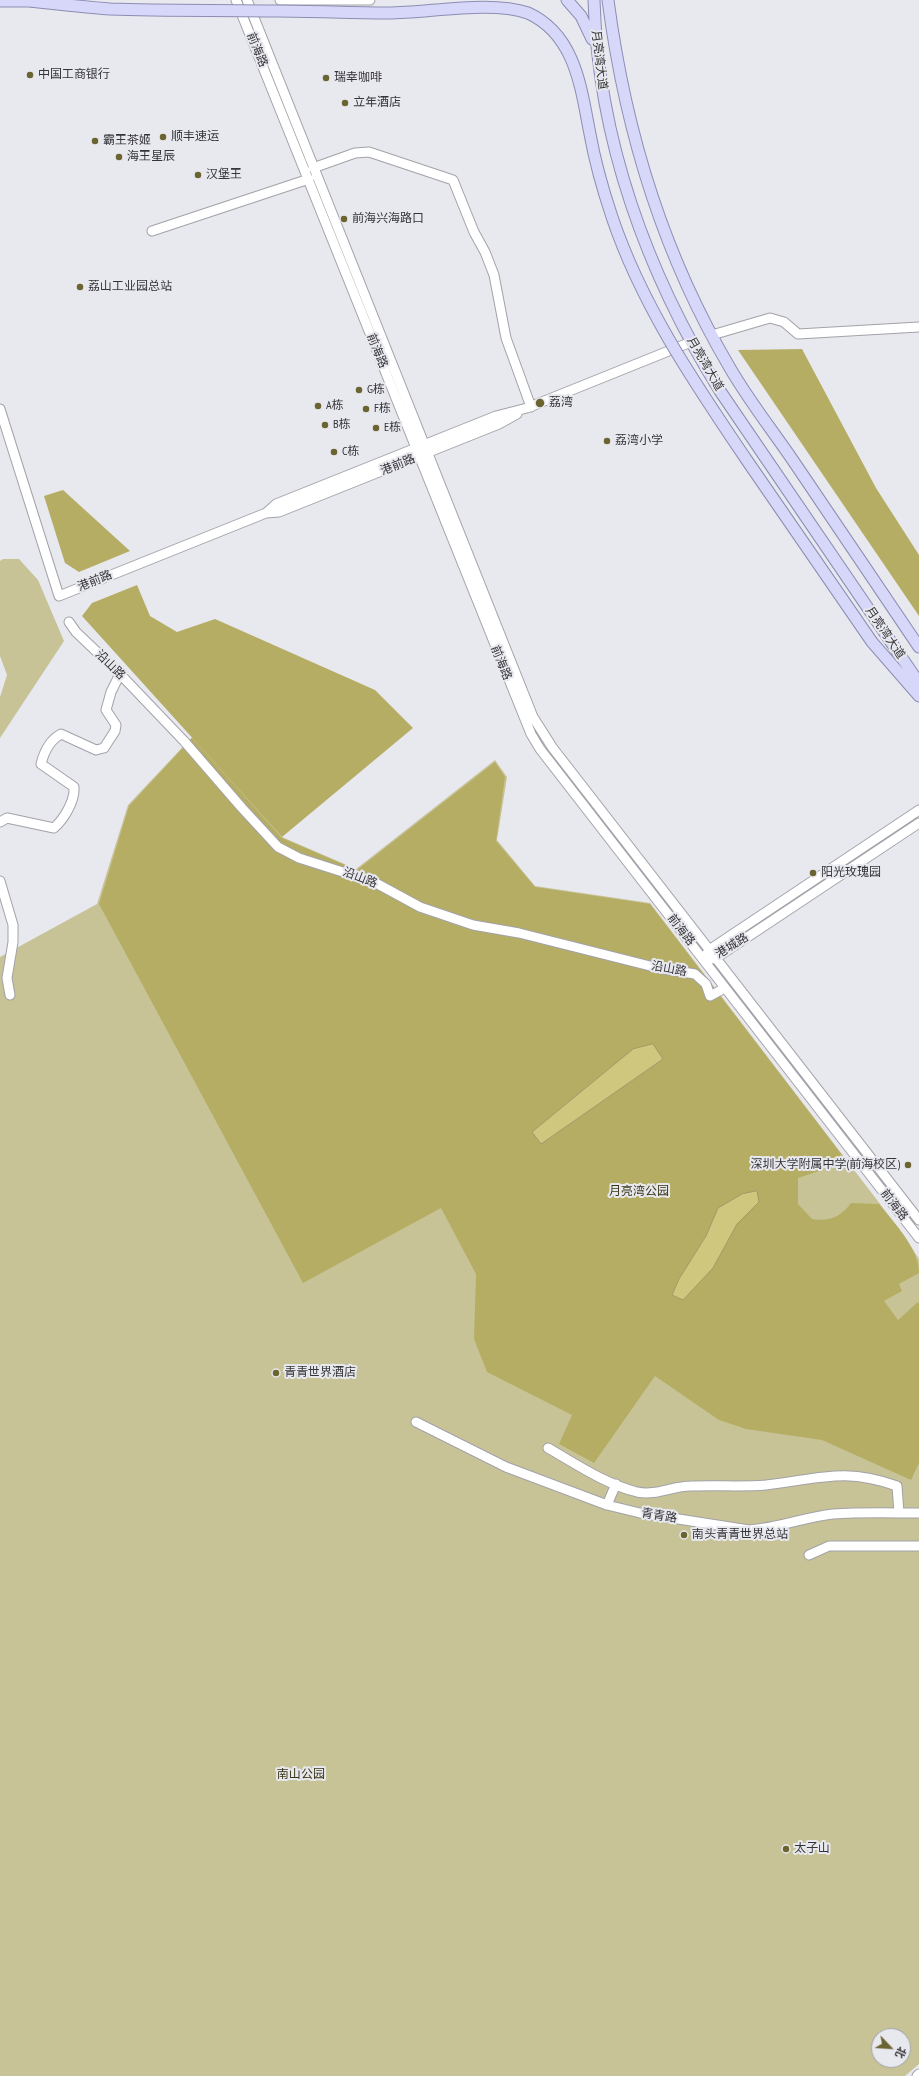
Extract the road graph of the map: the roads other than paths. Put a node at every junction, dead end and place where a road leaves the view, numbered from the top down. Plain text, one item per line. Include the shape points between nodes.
1 (70, 0) edge
2 (236, 0) edge
3 (247, 0) edge
4 (280, 0) edge
5 (370, 0) edge
6 (567, 0) edge
7 (594, 0) edge
8 (608, 0) edge
9 (0, 1) edge
10 (30, 1) junction
11 (598, 59) junction
12 (313, 168) junction
13 (309, 179) junction
14 (152, 231) dead end
15 (919, 327) edge
16 (712, 335) junction
17 (691, 342) junction
18 (529, 407) junction
19 (0, 409) edge
20 (421, 451) junction
21 (69, 622) dead end
22 (919, 647) edge
23 (120, 674) junction
24 (919, 683) edge
25 (919, 696) edge
26 (919, 810) edge
27 (0, 822) edge
28 (919, 823) edge
29 (0, 881) edge
30 (709, 950) junction
31 (716, 958) junction
32 (704, 960) junction
33 (726, 988) junction
34 (10, 995) dead end
35 (919, 1220) edge
36 (919, 1238) edge
37 (416, 1422) dead end
38 (548, 1448) dead end
39 (616, 1484) junction
40 (607, 1505) junction
41 (899, 1513) junction
42 (919, 1513) edge
43 (919, 1546) edge
44 (809, 1554) dead end

1 - 10 main road, bridge
2 - 13 street, 前海路
3 - 12 street, 前海路
4 - 5 street
6 - 11 main road via 575,7 587,27
7 - 11 main road, 月亮湾大道
8 - 16 main road, 月亮湾大道 via 620,78 635,144 648,186 684,276
9 - 10 main road
10 - 25 main road, bridge via 108,9 341,13 392,13 489,6 513,8 548,26 563,43 575,65 596,163 613,220 658,322 690,375 872,642
11 - 17 main road, 月亮湾大道 via 611,135 634,212 654,264
12 - 18 street via 355,153 369,152 453,180 494,275 506,338
12 - 20 street, 前海路
13 - 14 street
13 - 20 street, 前海路
15 - 16 street via 798,334 784,322 770,318
16 - 22 main road, 月亮湾大道 via 731,369
17 - 18 street, 港前路
17 - 24 main road, 月亮湾大道 via 720,391
18 - 20 street, 港前路 via 496,416
19 - 20 street, 港前路 via 58,596 266,513 276,504
20 - 30 street, 前海路 via 525,701 538,726
20 - 32 street, 前海路 via 531,734
21 - 23 street, 沿山路 via 76,632
23 - 27 street via 106,710 116,725 115,731 104,748 96,750 61,734 54,737 43,755 41,764 74,787 74,795 61,822 54,828 7,818
23 - 33 street, 沿山路 via 278,847 299,858 374,882 420,907 473,925 519,933 658,968 696,974 706,984 710,996
26 - 30 street, 港城路
28 - 31 street, 港城路
29 - 34 street via 13,925 7,978
30 - 31 street, 前海路
30 - 32 street, 港城路
31 - 32 street, 港城路
31 - 35 street, 前海路
32 - 33 street, 前海路
33 - 36 street, 前海路
37 - 40 street, 青青路 via 506,1467
38 - 39 street
39 - 40 street
39 - 41 street via 638,1492 658,1493 689,1486 749,1486 815,1476 852,1475 897,1486
40 - 41 street, 青青路 via 640,1513 750,1530 767,1529 788,1522 833,1514
41 - 42 street, 青青路
43 - 44 street via 829,1546

